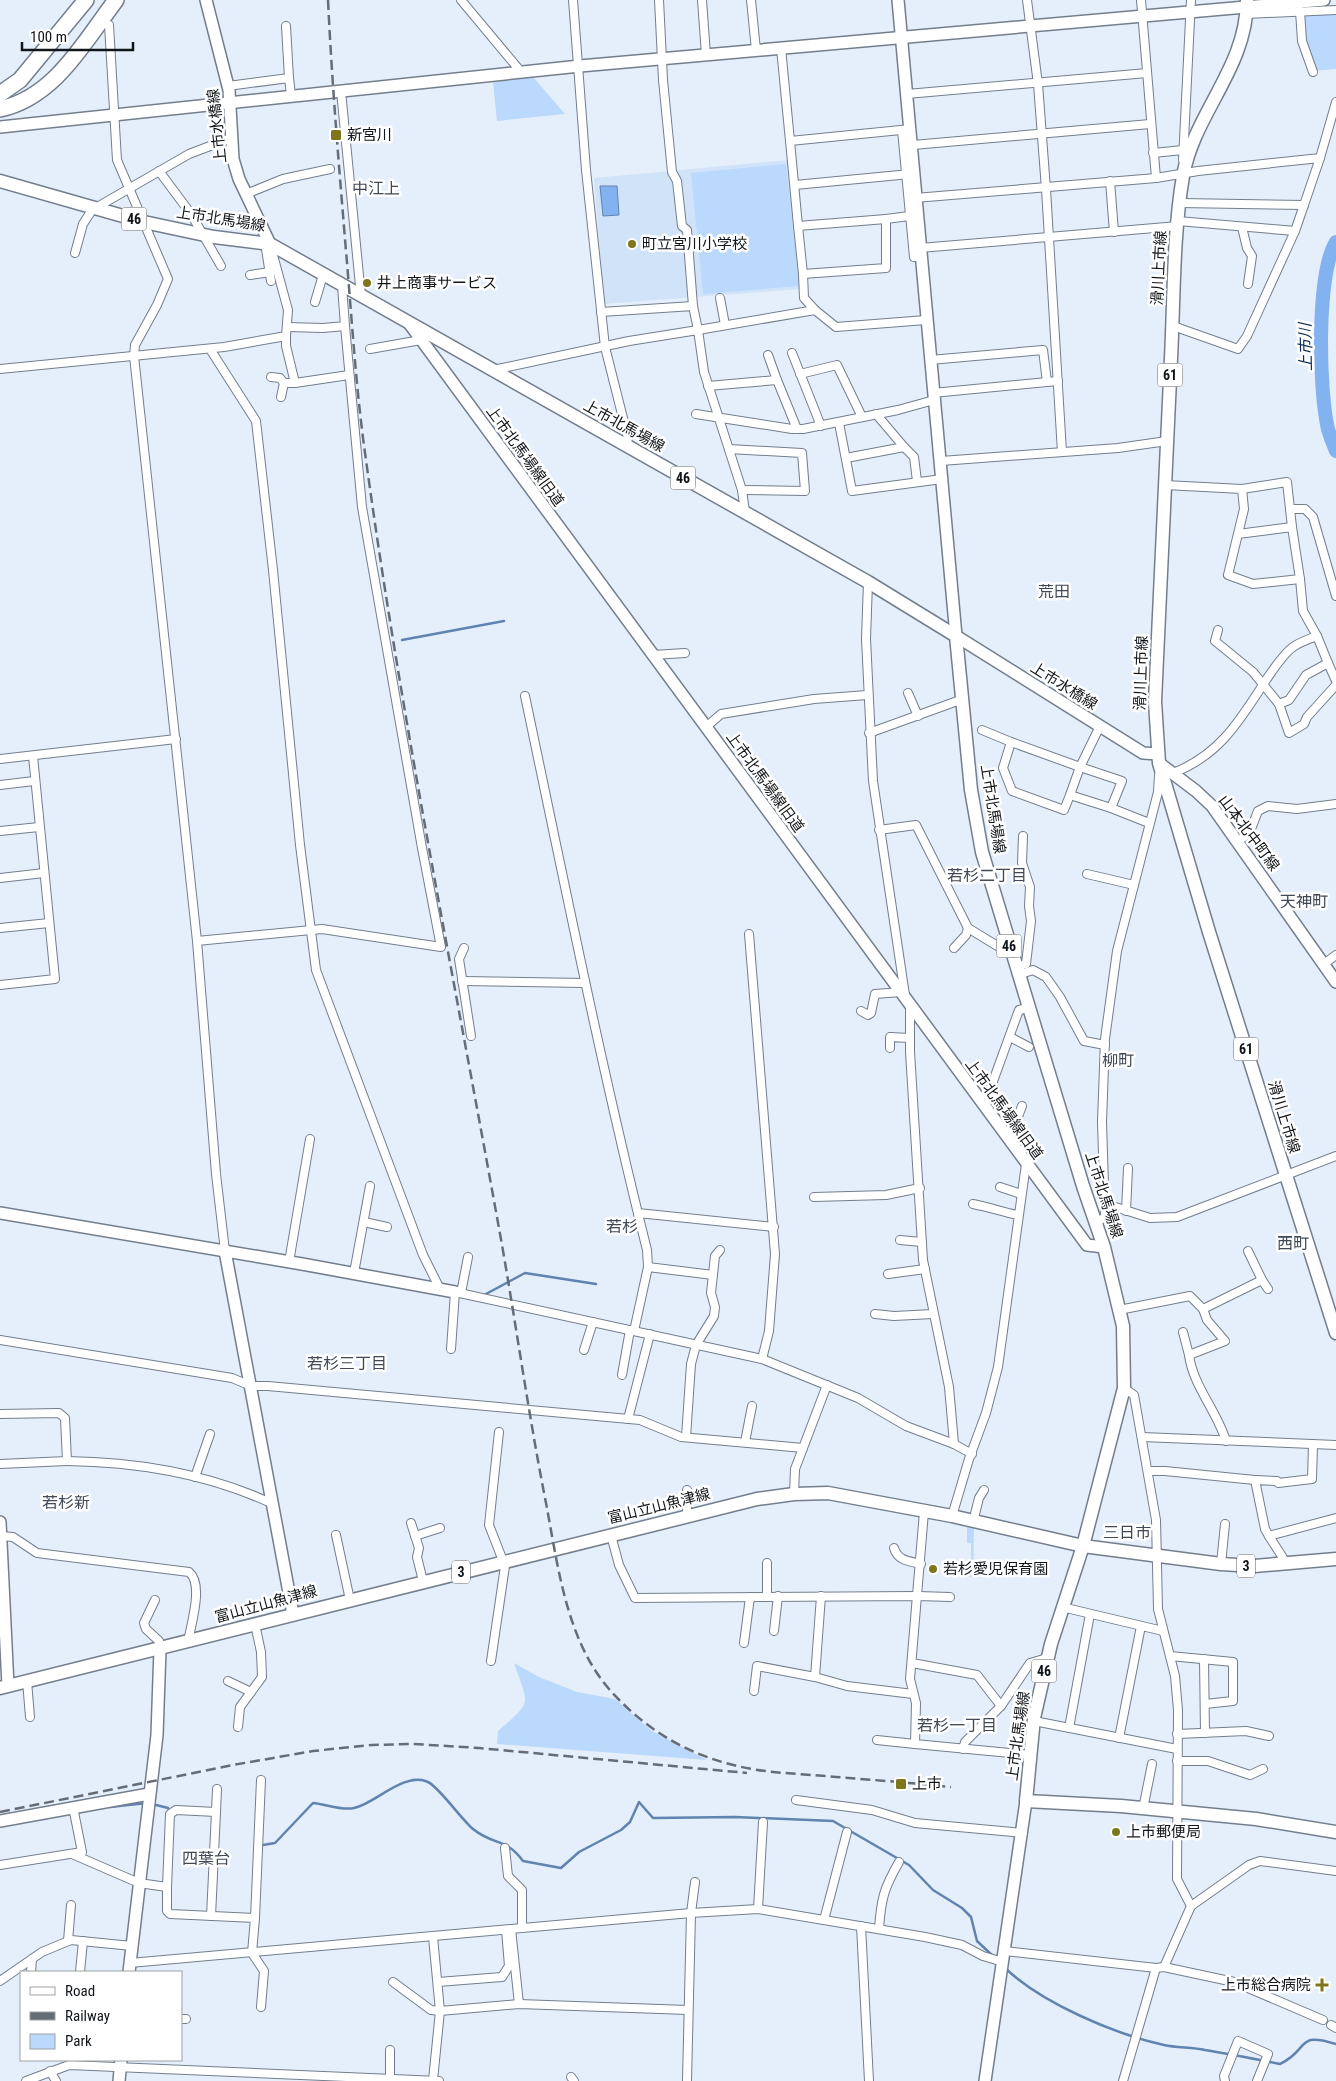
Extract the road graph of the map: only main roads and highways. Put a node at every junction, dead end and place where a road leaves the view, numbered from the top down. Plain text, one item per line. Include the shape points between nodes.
1 (86, 0) edge
2 (116, 0) edge
3 (1247, 7) edge
4 (0, 94) edge
5 (0, 109) edge
6 (0, 180) edge
7 (1336, 1333) edge
8 (1083, 1546) junction
9 (1336, 1559) edge
10 (4, 1687) edge
11 (1336, 1832) edge

1 - 4 highway via 20,80
2 - 5 highway via 50,84 32,97
3 - 7 main road, 滑川上市線 / 61 via 1234,63 1200,129 1183,175 1155,702 1159,759 1209,932
6 - 8 main road, 上市北馬場線 / 46 via 144,222 203,235 270,244 868,582 956,636 972,790 982,852 1104,1247 1123,1326 1124,1388
8 - 9 main road, 富山立山魚津線 / 3 via 1254,1566
8 - 10 main road, 富山立山魚津線 / 3 via 952,1516 828,1493 794,1494 757,1499 687,1516
8 - 11 main road, 上市北馬場線 / 46 via 1047,1658 1034,1721 1026,1802 1256,1819

